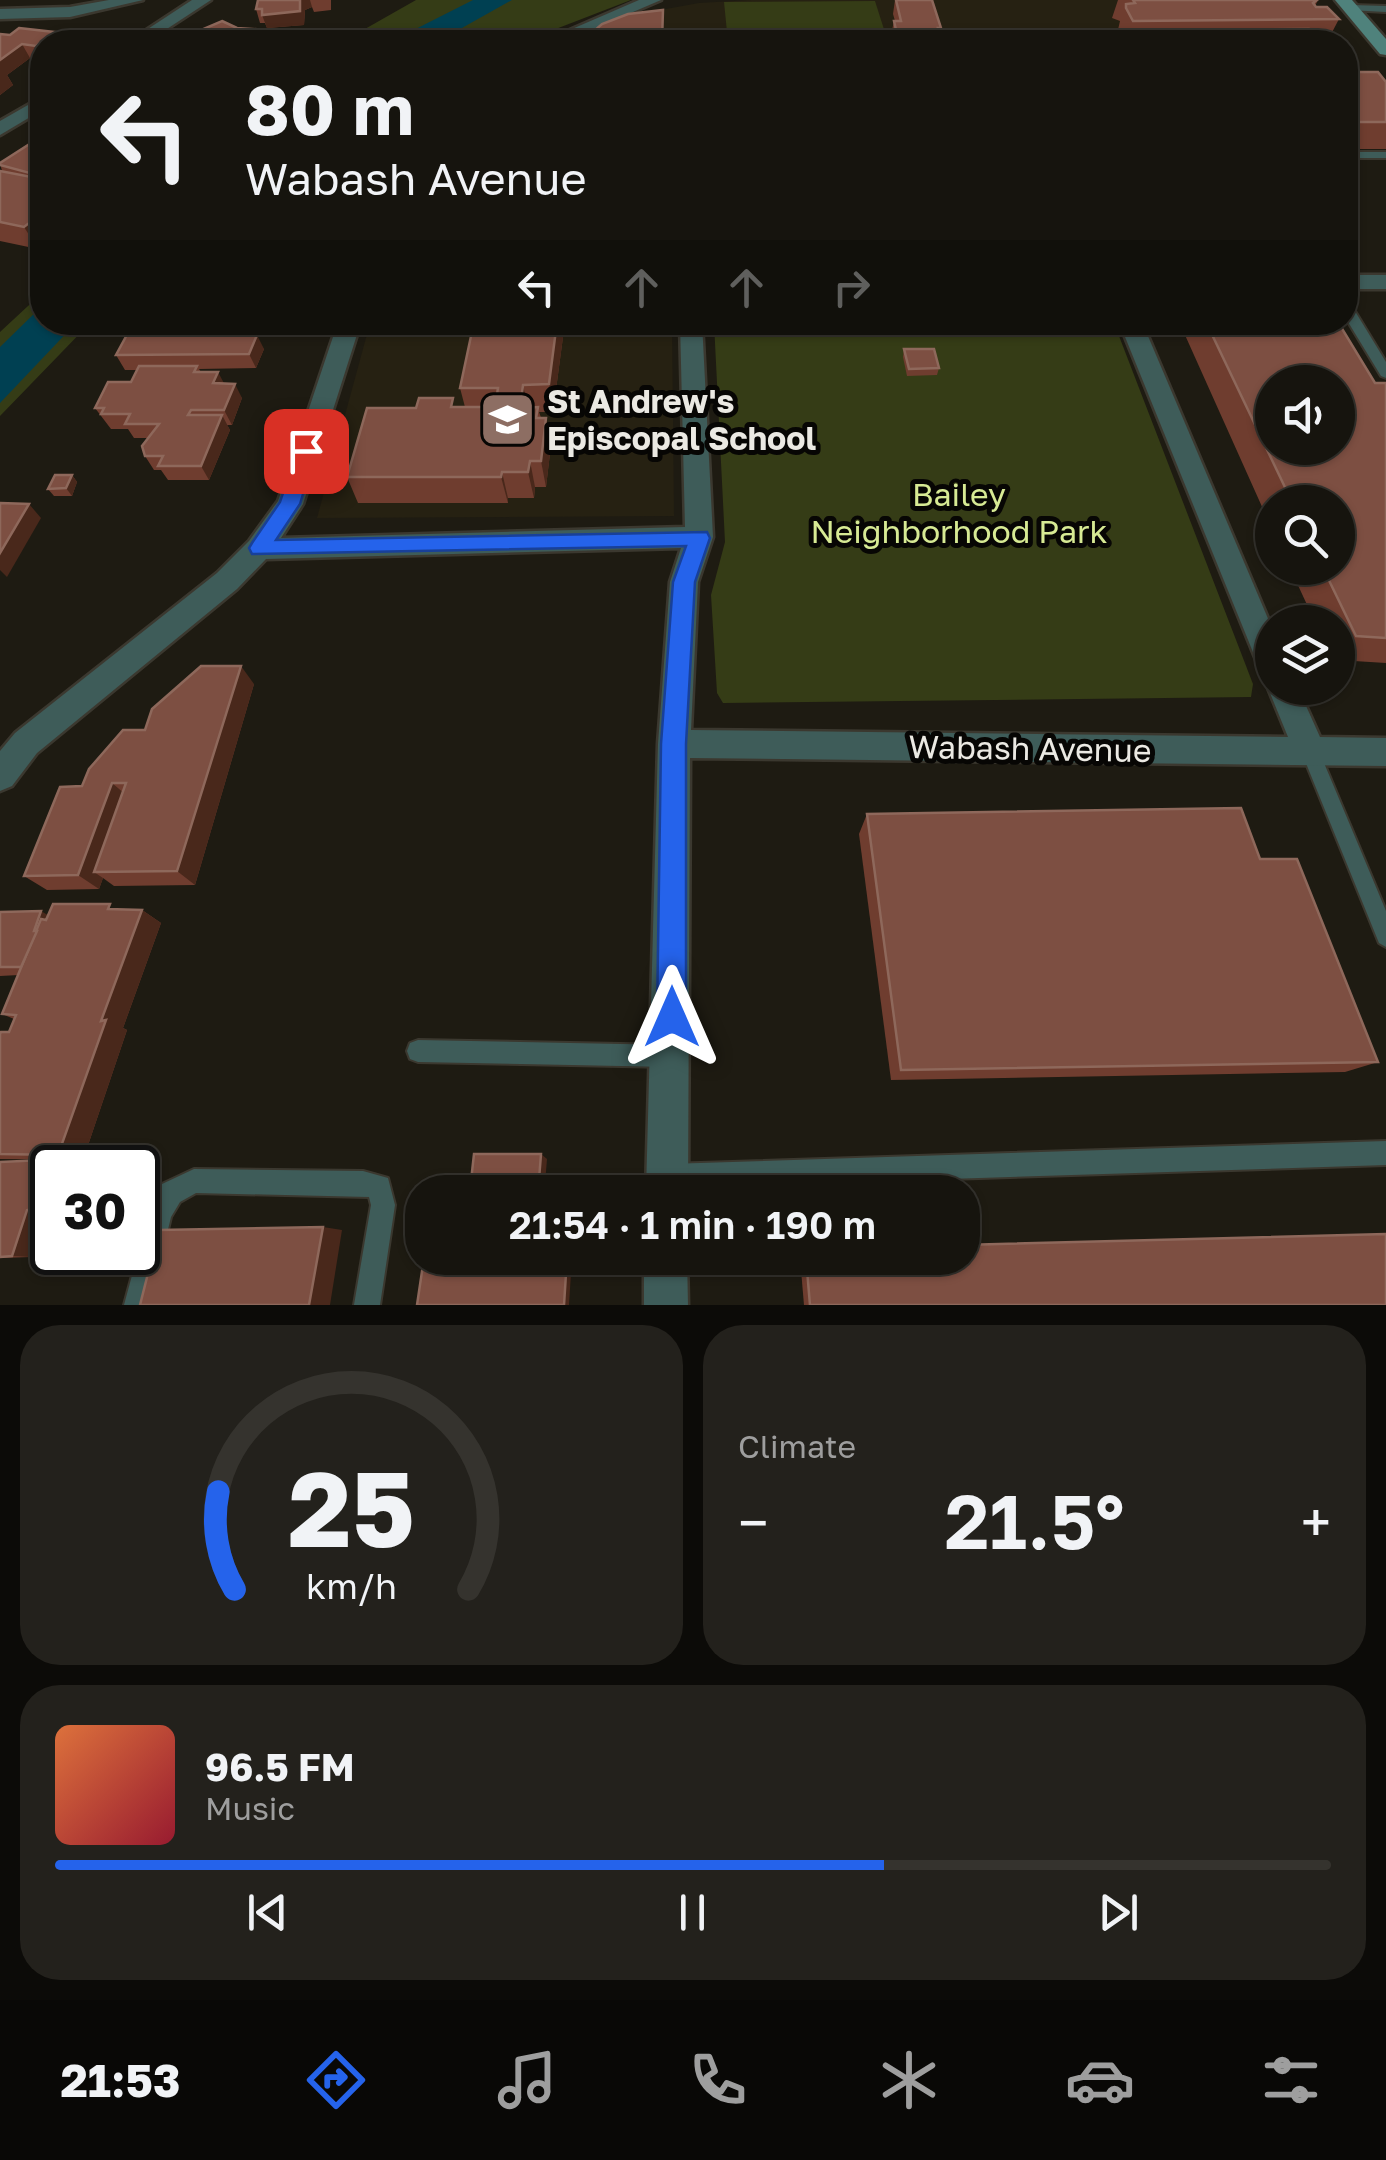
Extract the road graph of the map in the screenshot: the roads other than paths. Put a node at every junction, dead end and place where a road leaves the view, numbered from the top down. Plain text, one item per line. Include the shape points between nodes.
1 (134, 0) edge
2 (203, 0) edge
3 (653, 0) edge
4 (1386, 8) edge
5 (1352, 10) edge
6 (70, 12) junction
7 (0, 14) edge
8 (1386, 20) edge
9 (98, 22) dead end
10 (146, 30) edge
11 (579, 30) edge
12 (1386, 50) edge
13 (30, 110) edge
14 (0, 129) edge
15 (1358, 155) edge
16 (1386, 155) edge
17 (1358, 281) edge
18 (1386, 282) edge
19 (1358, 327) edge
20 (346, 335) edge
21 (692, 335) edge
22 (1135, 335) edge
23 (1386, 373) edge
24 (700, 538) junction
25 (259, 548) junction
26 (1255, 621) edge
27 (1290, 705) edge
28 (674, 744) junction
29 (1310, 751) junction
30 (1386, 752) edge
31 (0, 776) edge
32 (1386, 936) edge
33 (418, 1050) dead end
34 (671, 1056) junction
35 (1386, 1153) edge
36 (667, 1175) edge
37 (876, 1175) edge
38 (666, 1275) edge
39 (137, 1305) edge
40 (367, 1305) edge
41 (666, 1305) edge

1 - 6 street
2 - 10 street
3 - 11 street
4 - 5 lane
5 - 8 lane
5 - 12 street
6 - 7 street
6 - 9 street
13 - 14 street
15 - 16 lane
17 - 18 street
19 - 23 lane
20 - 25 street via 290,504
21 - 24 street
22 - 26 street
24 - 25 street
24 - 28 street via 684,582
25 - 31 street via 26,743
27 - 29 street
28 - 29 street, Wabash Avenue
28 - 34 street
29 - 30 street, Wabash Avenue
29 - 32 lane
33 - 34 lane
34 - 36 street
35 - 37 lane
38 - 41 street
39 - 40 lane via 160,1214 171,1193 194,1181 379,1187 383,1205

